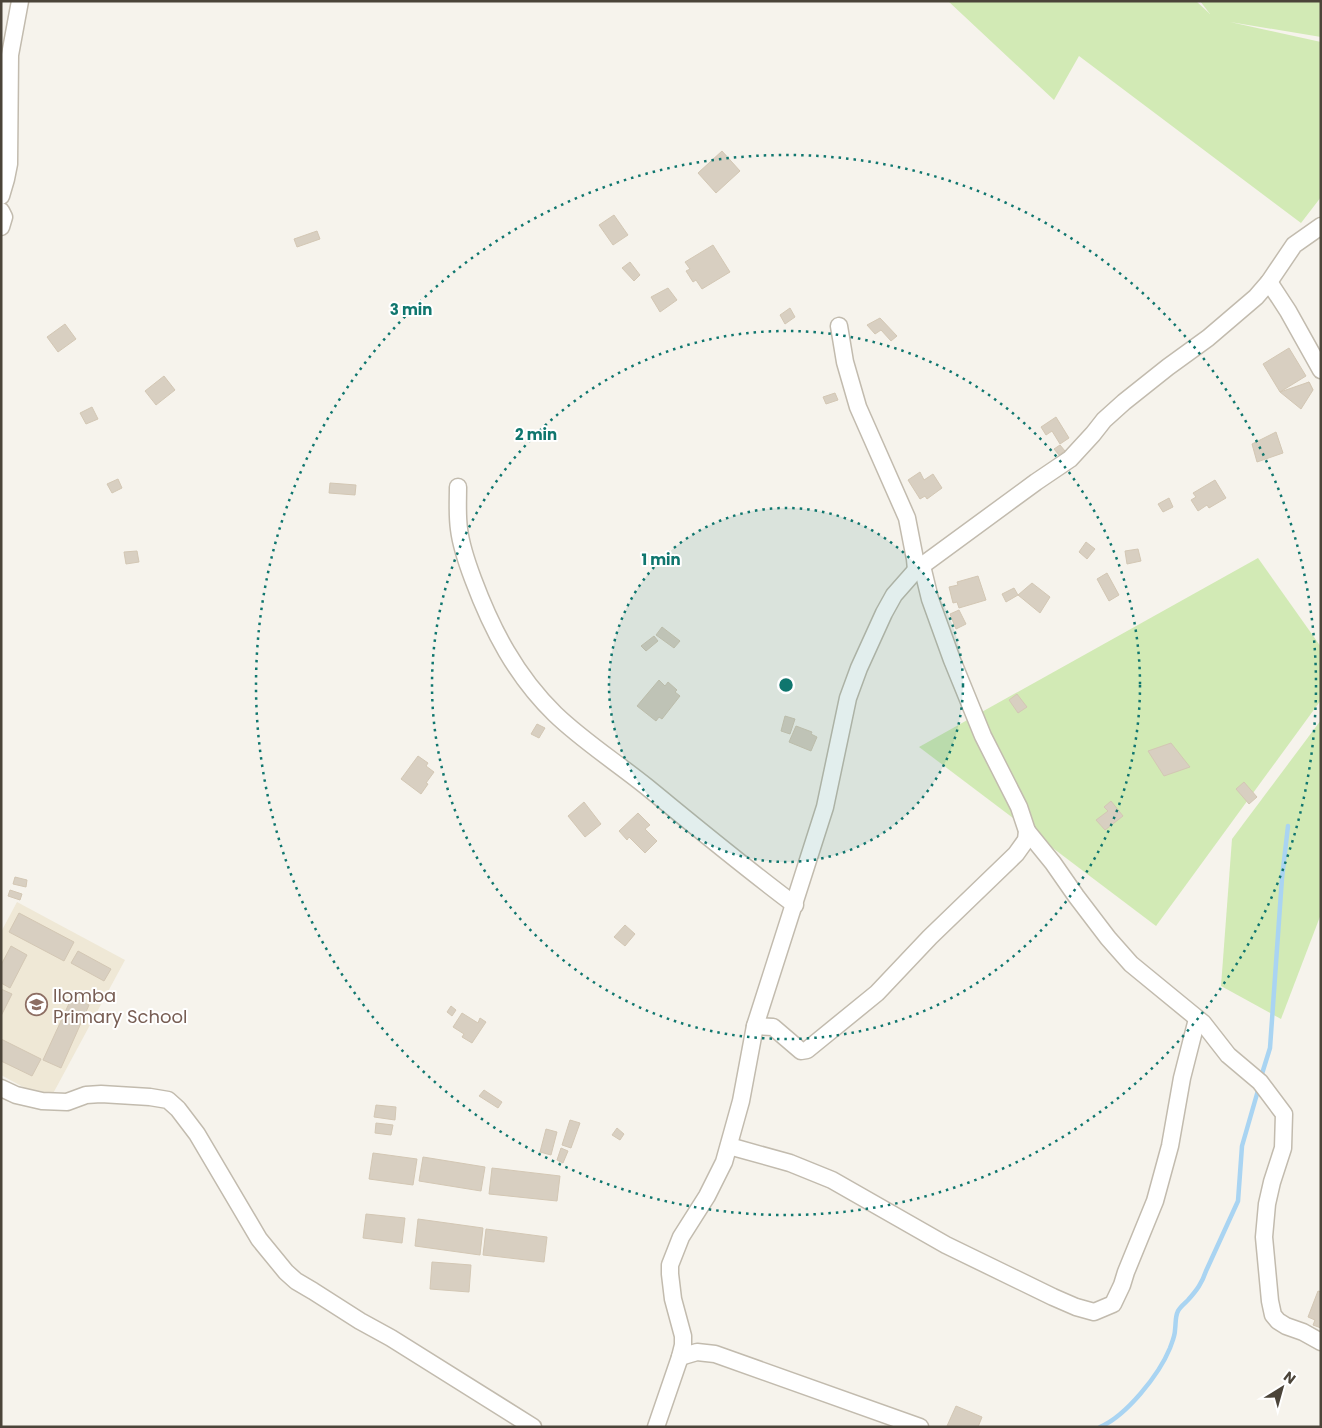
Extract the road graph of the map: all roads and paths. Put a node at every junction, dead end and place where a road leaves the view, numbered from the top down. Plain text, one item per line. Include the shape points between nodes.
1 (20, 1) edge
2 (1, 196) edge
3 (1, 211) edge
4 (1321, 226) edge
5 (1, 227) edge
6 (1269, 282) junction
7 (839, 326) dead end
8 (1321, 370) edge
9 (458, 487) dead end
10 (919, 568) junction
11 (1027, 831) junction
12 (794, 905) junction
13 (1197, 1019) junction
14 (756, 1026) junction
15 (1, 1088) edge
16 (729, 1146) junction
17 (1321, 1342) edge
18 (680, 1357) junction
19 (533, 1427) edge
20 (656, 1427) edge
21 (919, 1427) edge

1 - 2 street via 10,55 9,164
3 - 5 street via 4,217
4 - 6 street via 1294,245
6 - 8 street
6 - 10 street via 1240,312 1124,402 1070,459
7 - 10 street via 858,407 907,518
9 - 12 street via 459,529 482,602 503,647 535,693 573,730
10 - 11 street via 983,736
10 - 12 street via 894,595 859,668 848,698 825,807
11 - 13 street via 1130,964
11 - 14 street via 1026,840 1016,854 877,993 807,1050 801,1051 773,1027
12 - 14 street
13 - 16 street via 1155,1201 1113,1304 1094,1312 1053,1297 946,1245 832,1180 790,1163
13 - 17 street via 1228,1055 1260,1082 1284,1114 1283,1148 1269,1197 1264,1237 1270,1301 1278,1321
14 - 16 street
15 - 19 street via 42,1101 67,1102 101,1094 168,1100 197,1134 259,1239 286,1272
16 - 18 street via 724,1162 681,1237 670,1265 673,1298 683,1336
18 - 20 street
18 - 21 street via 697,1352 715,1354

